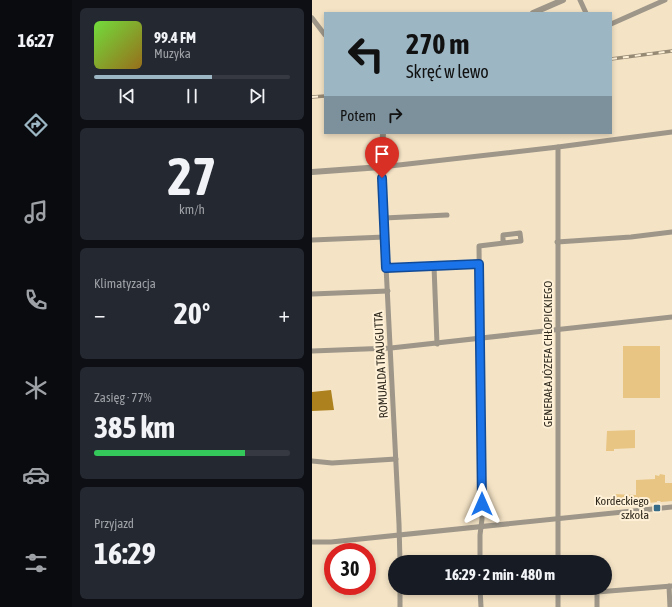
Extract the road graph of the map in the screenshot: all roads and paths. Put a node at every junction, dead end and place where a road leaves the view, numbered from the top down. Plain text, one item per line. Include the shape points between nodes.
1 (563, 0) edge
2 (580, 0) edge
3 (665, 0) edge
4 (535, 12) edge
5 (586, 12) edge
6 (312, 18) edge
7 (612, 24) edge
8 (324, 34) edge
9 (672, 132) edge
10 (383, 134) edge
11 (558, 147) junction
12 (381, 167) junction
13 (312, 172) edge
14 (447, 215) dead end
15 (384, 218) junction
16 (672, 232) edge
17 (385, 237) junction
18 (312, 240) edge
19 (557, 242) junction
20 (503, 243) dead end
21 (479, 264) junction
22 (434, 266) junction
23 (386, 268) junction
24 (388, 291) junction
25 (312, 294) edge
26 (672, 317) edge
27 (558, 330) junction
28 (480, 338) junction
29 (437, 344) junction
30 (391, 348) junction
31 (312, 351) edge
32 (396, 459) junction
33 (312, 461) edge
34 (672, 507) edge
35 (558, 518) junction
36 (481, 526) junction
37 (400, 534) junction
38 (312, 542) edge
39 (400, 555) edge
40 (480, 555) edge
41 (558, 555) edge
42 (670, 586) edge
43 (612, 591) edge
44 (400, 595) edge
45 (480, 595) edge
46 (558, 595) edge
47 (597, 595) edge
48 (400, 607) edge
49 (481, 607) edge
50 (558, 607) edge
51 (597, 607) edge
52 (670, 607) edge

1 - 4 street
2 - 5 street
3 - 7 street
6 - 8 street
9 - 11 street
10 - 12 street
11 - 12 street
11 - 19 street, GENERAŁA JÓZEFA CHŁOPICKIEGO
12 - 13 street
12 - 15 street, ROMUALDA TRAUGUTTA
14 - 15 street
15 - 17 street, ROMUALDA TRAUGUTTA
16 - 19 street
17 - 18 street
17 - 23 street, ROMUALDA TRAUGUTTA
19 - 27 street, GENERAŁA JÓZEFA CHŁOPICKIEGO
20 - 21 street via 480,246
21 - 22 street
21 - 28 street
22 - 23 street
22 - 29 street
23 - 24 street, ROMUALDA TRAUGUTTA
24 - 25 street
24 - 30 street, ROMUALDA TRAUGUTTA
26 - 27 street
27 - 28 street
27 - 35 street, GENERAŁA JÓZEFA CHŁOPICKIEGO
28 - 29 street
28 - 36 street
29 - 30 street
30 - 31 street
30 - 32 street, ROMUALDA TRAUGUTTA
32 - 33 street via 332,463
32 - 37 street, ROMUALDA TRAUGUTTA
34 - 35 street
35 - 36 street
35 - 41 street, GENERAŁA JÓZEFA CHŁOPICKIEGO
36 - 37 street
36 - 40 street
37 - 38 street
37 - 39 street, ROMUALDA TRAUGUTTA
42 - 43 street
42 - 52 street
44 - 48 street
45 - 49 street
46 - 50 street
47 - 51 street

